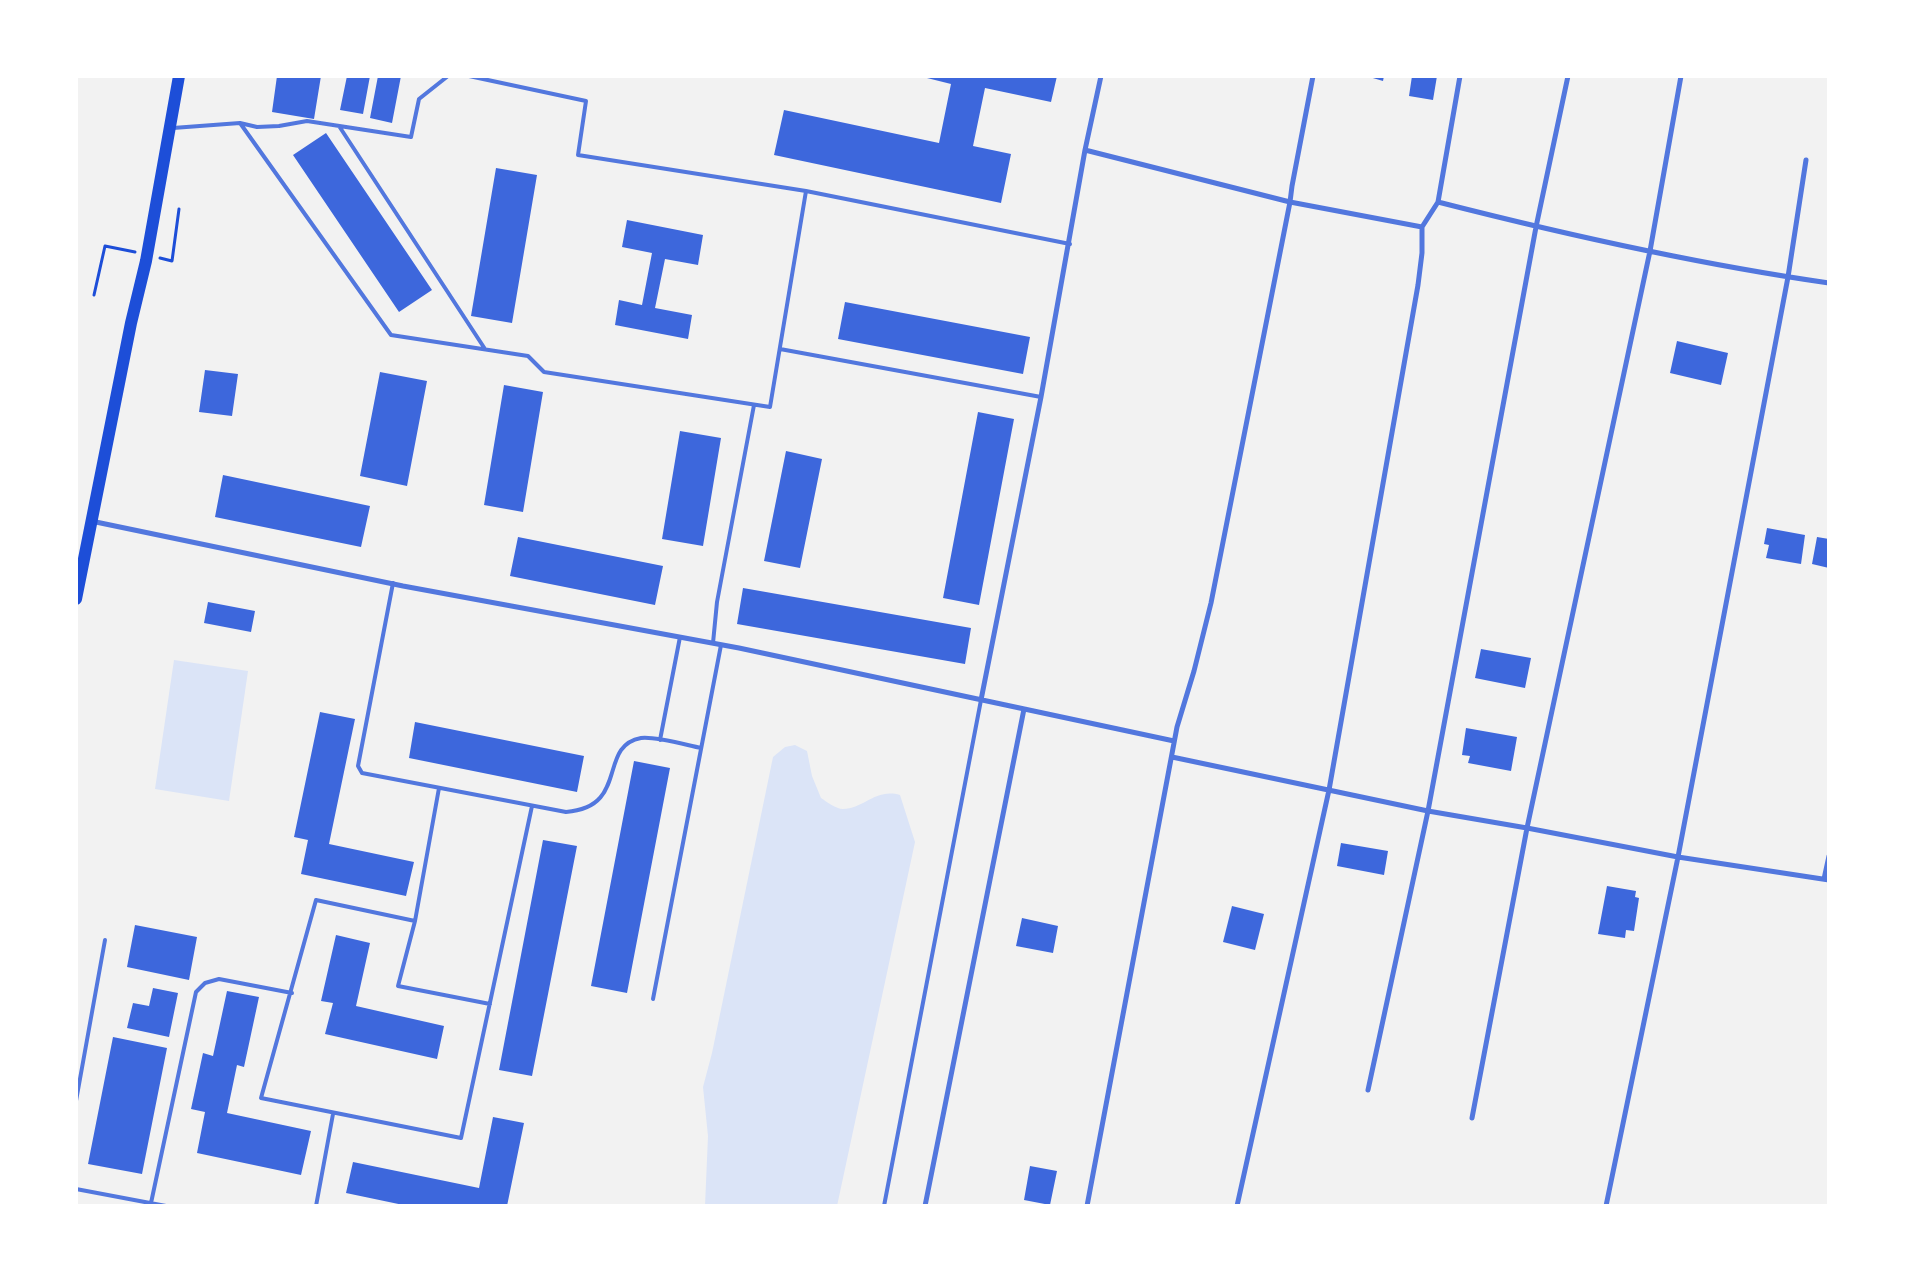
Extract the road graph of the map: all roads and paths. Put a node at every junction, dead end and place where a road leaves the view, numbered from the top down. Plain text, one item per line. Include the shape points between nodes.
1 (179, 76) edge
2 (448, 76) edge
3 (469, 76) edge
4 (1101, 76) edge
5 (1313, 76) edge
6 (1460, 76) edge
7 (1568, 76) edge
8 (1681, 76) edge
9 (240, 123) junction
10 (339, 126) junction
11 (170, 128) junction
12 (1085, 150) junction
13 (1806, 160) dead end
14 (806, 191) junction
15 (1290, 202) junction
16 (1438, 202) junction
17 (179, 209) dead end
18 (1422, 227) junction
19 (1536, 227) junction
20 (1070, 244) junction
21 (105, 246) dead end
22 (1650, 251) junction
23 (172, 261) dead end
24 (1788, 277) junction
25 (1829, 283) edge
26 (94, 296) dead end
27 (485, 349) junction
28 (780, 350) junction
29 (1041, 397) junction
30 (754, 405) junction
31 (91, 520) junction
32 (392, 584) junction
33 (76, 599) edge
34 (680, 637) junction
35 (713, 643) junction
36 (721, 645) junction
37 (981, 700) junction
38 (1024, 709) junction
39 (660, 740) junction
40 (1174, 741) junction
41 (701, 748) junction
42 (1172, 757) junction
43 (439, 788) junction
44 (1329, 790) junction
45 (532, 806) junction
46 (1428, 811) junction
47 (1527, 828) junction
48 (1829, 856) edge
49 (1678, 857) junction
50 (1826, 880) edge
51 (415, 921) junction
52 (105, 940) dead end
53 (292, 993) junction
54 (653, 999) dead end
55 (490, 1004) junction
56 (1368, 1090) dead end
57 (76, 1101) edge
58 (333, 1114) junction
59 (1472, 1118) dead end
60 (76, 1189) edge
61 (151, 1203) junction
62 (166, 1206) edge
63 (316, 1206) edge
64 (884, 1206) edge
65 (925, 1206) edge
66 (1087, 1206) edge
67 (1237, 1206) edge
68 (1606, 1206) edge

1 - 11 highway
2 - 10 lane via 419,99 411,137
3 - 14 lane via 586,101 578,155
4 - 12 street
5 - 15 street
6 - 16 street
7 - 19 street
8 - 22 street
9 - 10 lane via 257,127 307,121
9 - 11 lane
9 - 27 lane via 391,335
10 - 27 lane
11 - 31 highway via 140,291
12 - 15 street
12 - 20 street
13 - 24 street
14 - 20 lane
14 - 28 lane
15 - 18 street
15 - 40 street via 1211,603
16 - 18 street
16 - 19 street
17 - 23 path
18 - 44 street via 1418,284
19 - 22 street
19 - 46 street
20 - 29 street
21 - 26 path
22 - 24 street
22 - 47 street
24 - 25 street
24 - 49 street
27 - 30 lane via 528,356 544,372
28 - 29 lane
28 - 30 lane via 770,407
29 - 37 street
30 - 35 lane via 717,602
31 - 32 street
31 - 33 highway
32 - 34 street
32 - 43 lane via 358,766 362,773
34 - 35 street
34 - 39 lane
35 - 36 street
36 - 37 street
36 - 41 lane
37 - 38 street
37 - 64 lane
38 - 40 street
38 - 65 street
39 - 41 lane
39 - 45 lane via 641,738 624,747 614,763 605,794 584,809 566,812
40 - 42 street
41 - 54 lane
42 - 44 street
42 - 66 street
43 - 45 lane
43 - 51 lane
44 - 46 street
44 - 67 street
45 - 55 lane
46 - 47 street
46 - 56 street
47 - 49 street
47 - 59 street
48 - 50 street
49 - 50 street
49 - 68 street
51 - 53 lane via 316,900
51 - 55 lane via 398,986
52 - 57 lane
53 - 58 lane via 261,1098
53 - 61 lane via 219,979 205,983 196,992
55 - 58 lane via 461,1138
58 - 63 lane
60 - 61 lane
61 - 62 lane

